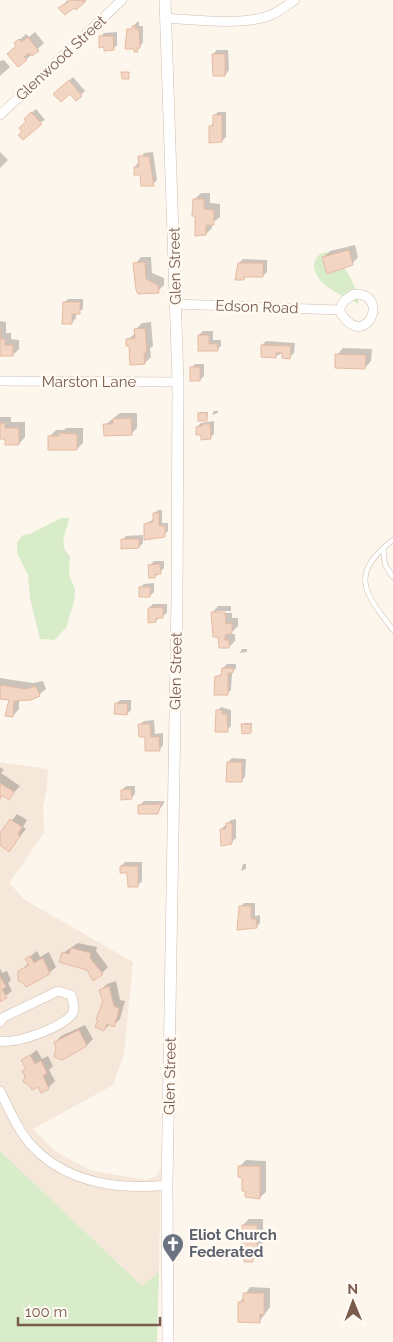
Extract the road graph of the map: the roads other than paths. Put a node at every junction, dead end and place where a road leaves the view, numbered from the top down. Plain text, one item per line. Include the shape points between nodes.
1 (122, 0) edge
2 (165, 0) edge
3 (295, 0) edge
4 (166, 18) junction
5 (0, 115) edge
6 (176, 304) junction
7 (338, 310) dead end
8 (0, 382) edge
9 (178, 382) junction
10 (393, 540) edge
11 (383, 548) junction
12 (393, 577) edge
13 (393, 630) edge
14 (0, 1022) edge
15 (0, 1041) edge
16 (0, 1091) edge
17 (167, 1185) junction
18 (168, 1342) edge

1 - 5 street, Glenwood Street
2 - 4 street, Glen Street
3 - 4 street via 271,15 255,18
4 - 6 street, Glen Street
6 - 7 street, Edson Road
6 - 9 street, Glen Street
8 - 9 street, Marston Lane
9 - 17 street, Glen Street
10 - 11 lane
11 - 12 lane via 384,564
11 - 13 lane via 368,568 365,583 368,596
14 - 15 street via 58,991 71,995 73,1013 63,1022 20,1040
16 - 17 street via 36,1150 54,1164 77,1176 120,1188
17 - 18 street, Glen Street

